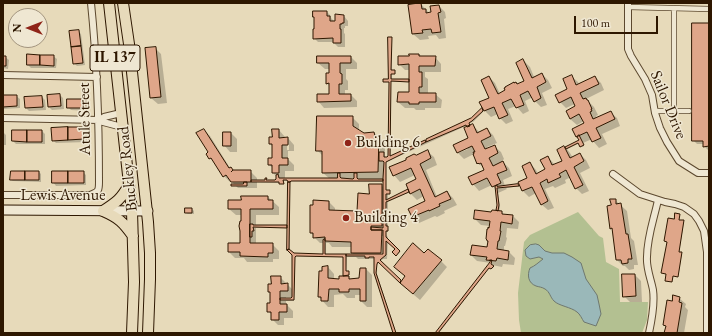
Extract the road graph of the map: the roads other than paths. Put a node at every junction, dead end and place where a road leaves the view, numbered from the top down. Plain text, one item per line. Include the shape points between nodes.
1 (91, 3) edge
2 (109, 3) edge
3 (123, 3) edge
4 (628, 5) edge
5 (640, 5) edge
6 (674, 8) junction
7 (709, 9) edge
8 (3, 75) edge
9 (97, 76) junction
10 (655, 111) junction
11 (674, 111) junction
12 (689, 111) dead end
13 (121, 113) junction
14 (3, 118) edge
15 (99, 120) junction
16 (122, 127) junction
17 (709, 173) edge
18 (613, 174) dead end
19 (129, 185) junction
20 (3, 195) edge
21 (658, 200) junction
22 (3, 210) edge
23 (103, 211) junction
24 (132, 211) junction
25 (148, 211) junction
26 (133, 237) junction
27 (132, 332) edge
28 (148, 333) edge
29 (649, 333) edge
30 (707, 333) edge

1 - 9 street, Atule Street
2 - 13 highway, Buckley Road / IL 137
3 - 25 highway, Buckley Road / IL 137
4 - 5 street
4 - 10 street, Sailor Drive via 628,48 652,95
5 - 6 street
6 - 7 street
6 - 11 street
8 - 9 street
9 - 15 street, Atule Street
10 - 11 street
10 - 17 street, Sailor Drive via 660,128 679,161 698,173
11 - 12 street
13 - 15 street
13 - 16 highway, Buckley Road / IL 137
14 - 15 street
15 - 16 street
15 - 20 street, Atule Street via 99,187 96,193 81,196
16 - 19 highway, Buckley Road / IL 137
18 - 21 street via 640,194
19 - 23 highway via 120,200
19 - 24 highway, Buckley Road / IL 137
21 - 29 street via 647,256 653,290
21 - 30 street via 684,207 697,217 703,226 707,252
22 - 23 main road, Lewis Avenue
23 - 24 main road, Lewis Avenue
23 - 26 highway via 120,220
24 - 25 main road, Lewis Avenue
24 - 26 highway, Buckley Road / IL 137
25 - 28 highway, Buckley Road / IL 137
26 - 27 highway, Buckley Road / IL 137
27 - 28 highway

